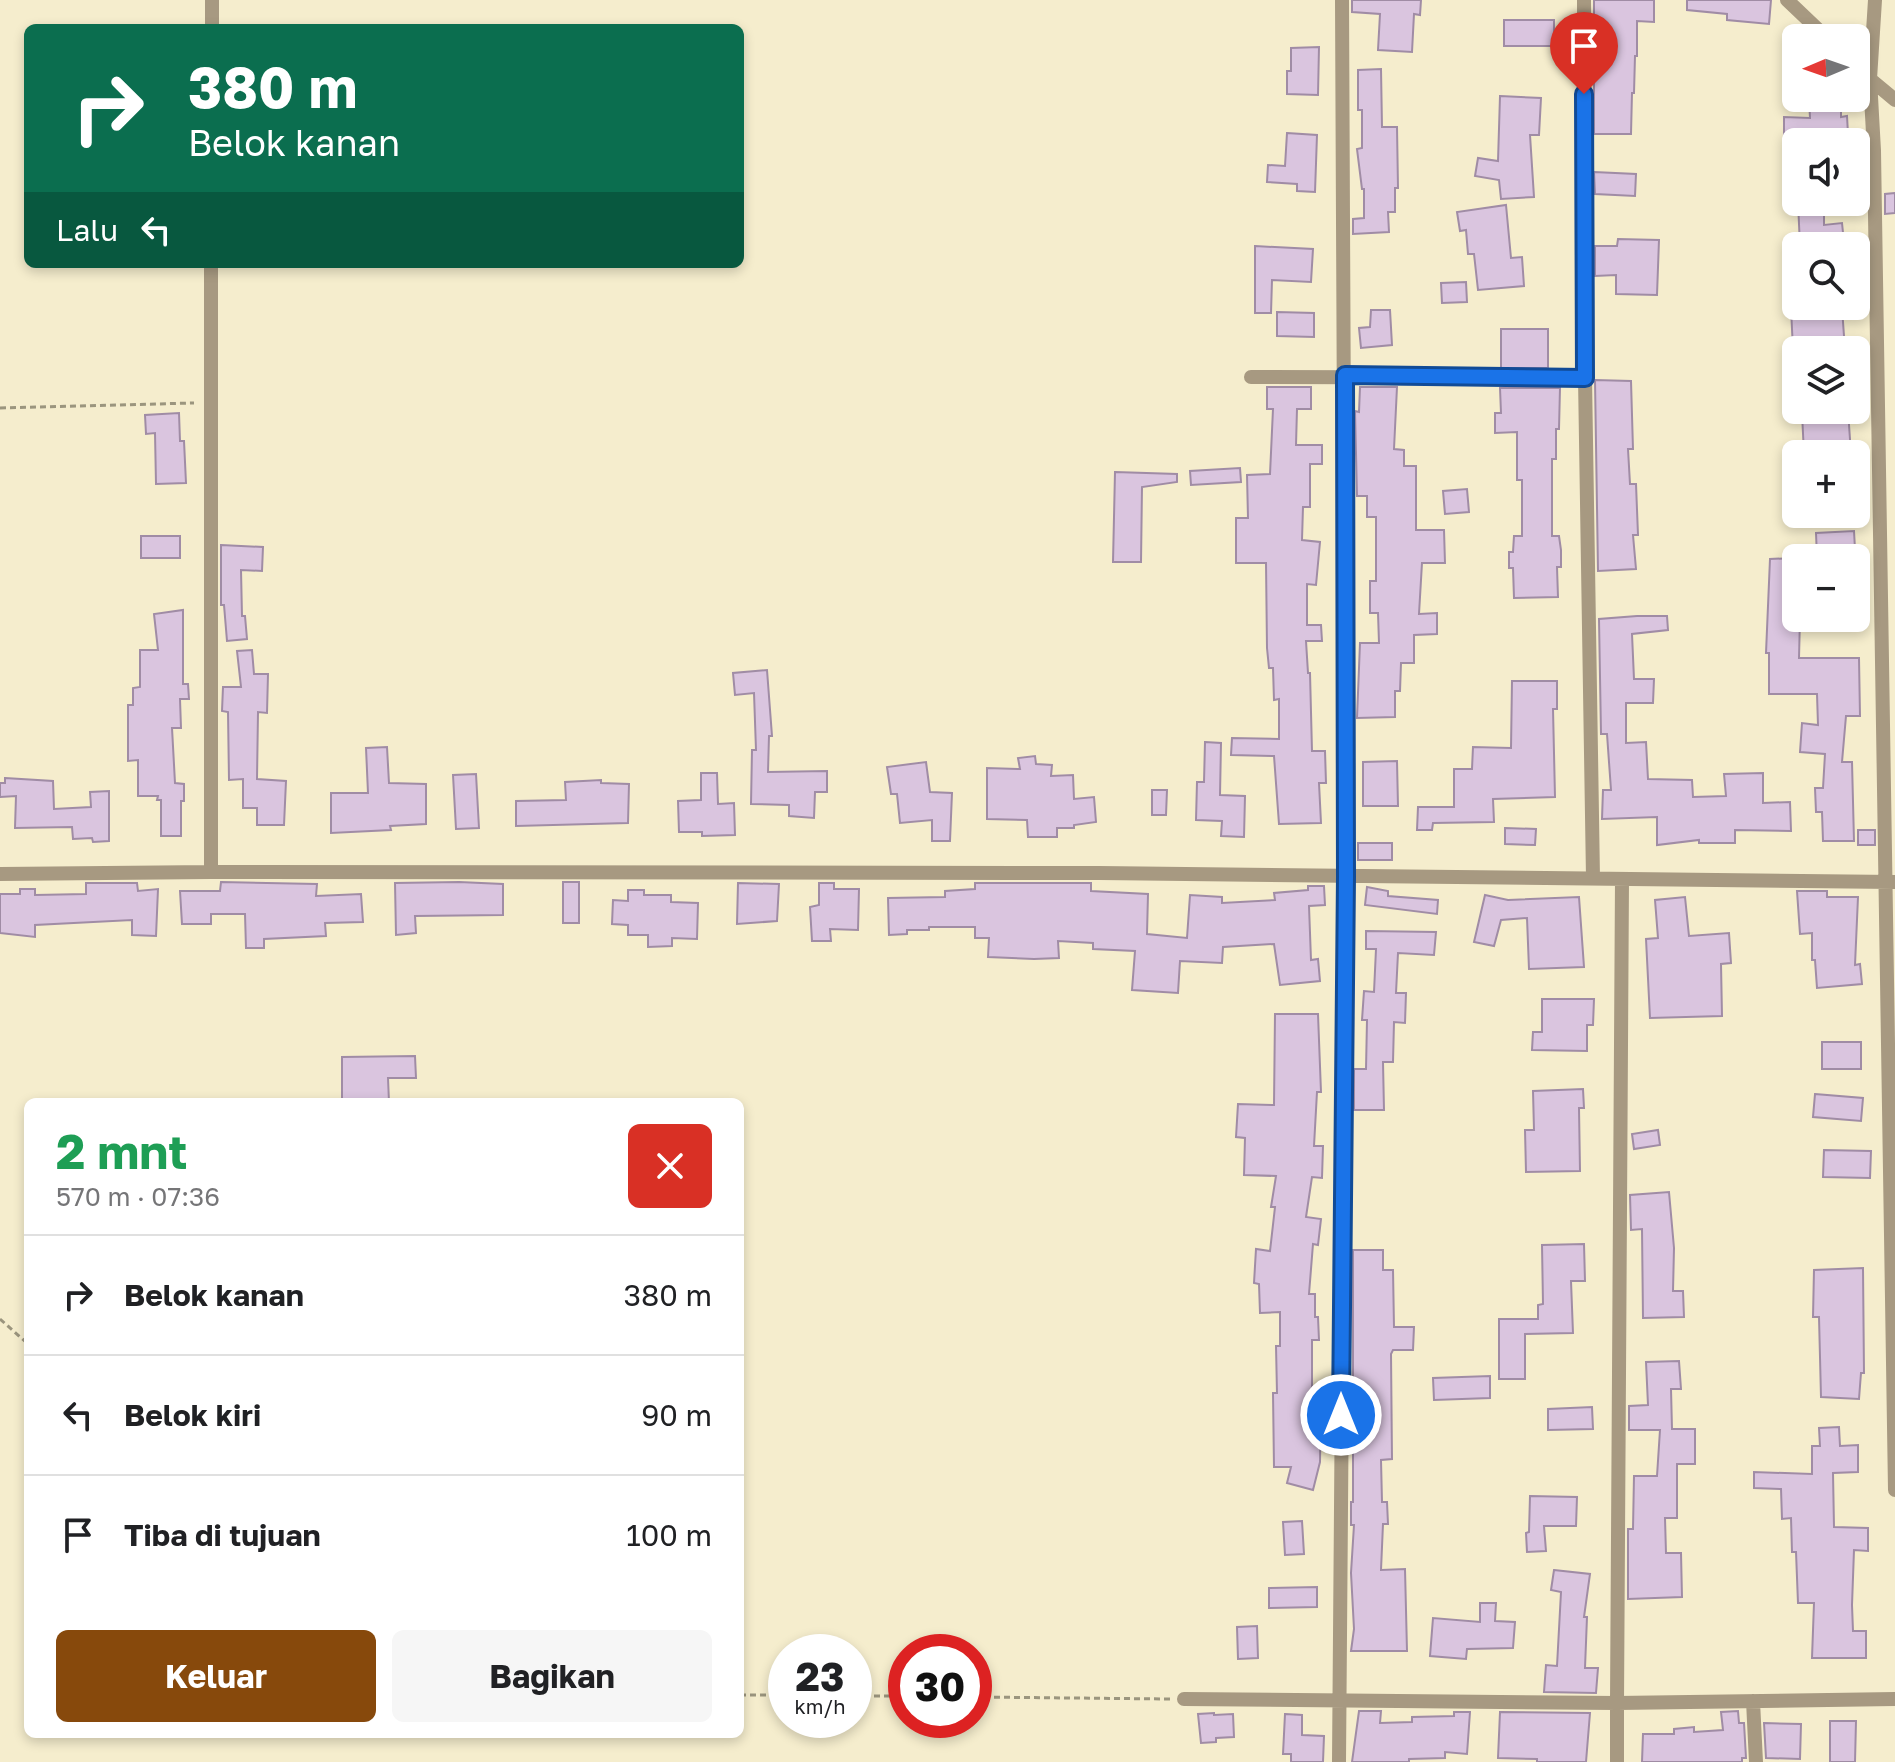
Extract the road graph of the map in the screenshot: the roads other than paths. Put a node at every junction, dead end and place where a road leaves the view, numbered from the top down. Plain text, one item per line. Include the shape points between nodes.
1 (212, 0) edge
2 (1342, 0) edge
3 (1584, 0) edge
4 (1787, 0) edge
5 (1875, 0) edge
6 (212, 24) edge
7 (1812, 24) edge
8 (1870, 79) junction
9 (1895, 100) edge
10 (211, 268) edge
11 (1345, 375) junction
12 (1251, 377) dead end
13 (1585, 378) junction
14 (1888, 569) edge
15 (211, 872) junction
16 (0, 874) edge
17 (1346, 876) junction
18 (1593, 878) junction
19 (1622, 880) junction
20 (1891, 882) edge
21 (1895, 1490) edge
22 (1184, 1699) road end
23 (1895, 1699) edge
24 (1338, 1700) junction
25 (1753, 1701) junction
26 (1617, 1703) junction
27 (1339, 1762) edge
28 (1617, 1762) edge
29 (1756, 1762) edge

1 - 6 street
2 - 11 street
3 - 13 street
4 - 7 street
5 - 8 street
8 - 9 street
8 - 14 street
10 - 15 street
11 - 12 street
11 - 13 street
11 - 17 street
13 - 18 street
14 - 20 street
15 - 16 street
15 - 17 street
17 - 18 street
17 - 24 street
18 - 19 street
19 - 20 street
19 - 26 street
20 - 21 street
22 - 24 street
23 - 25 street
24 - 26 street
24 - 27 street
25 - 26 street
25 - 29 street
26 - 28 street

